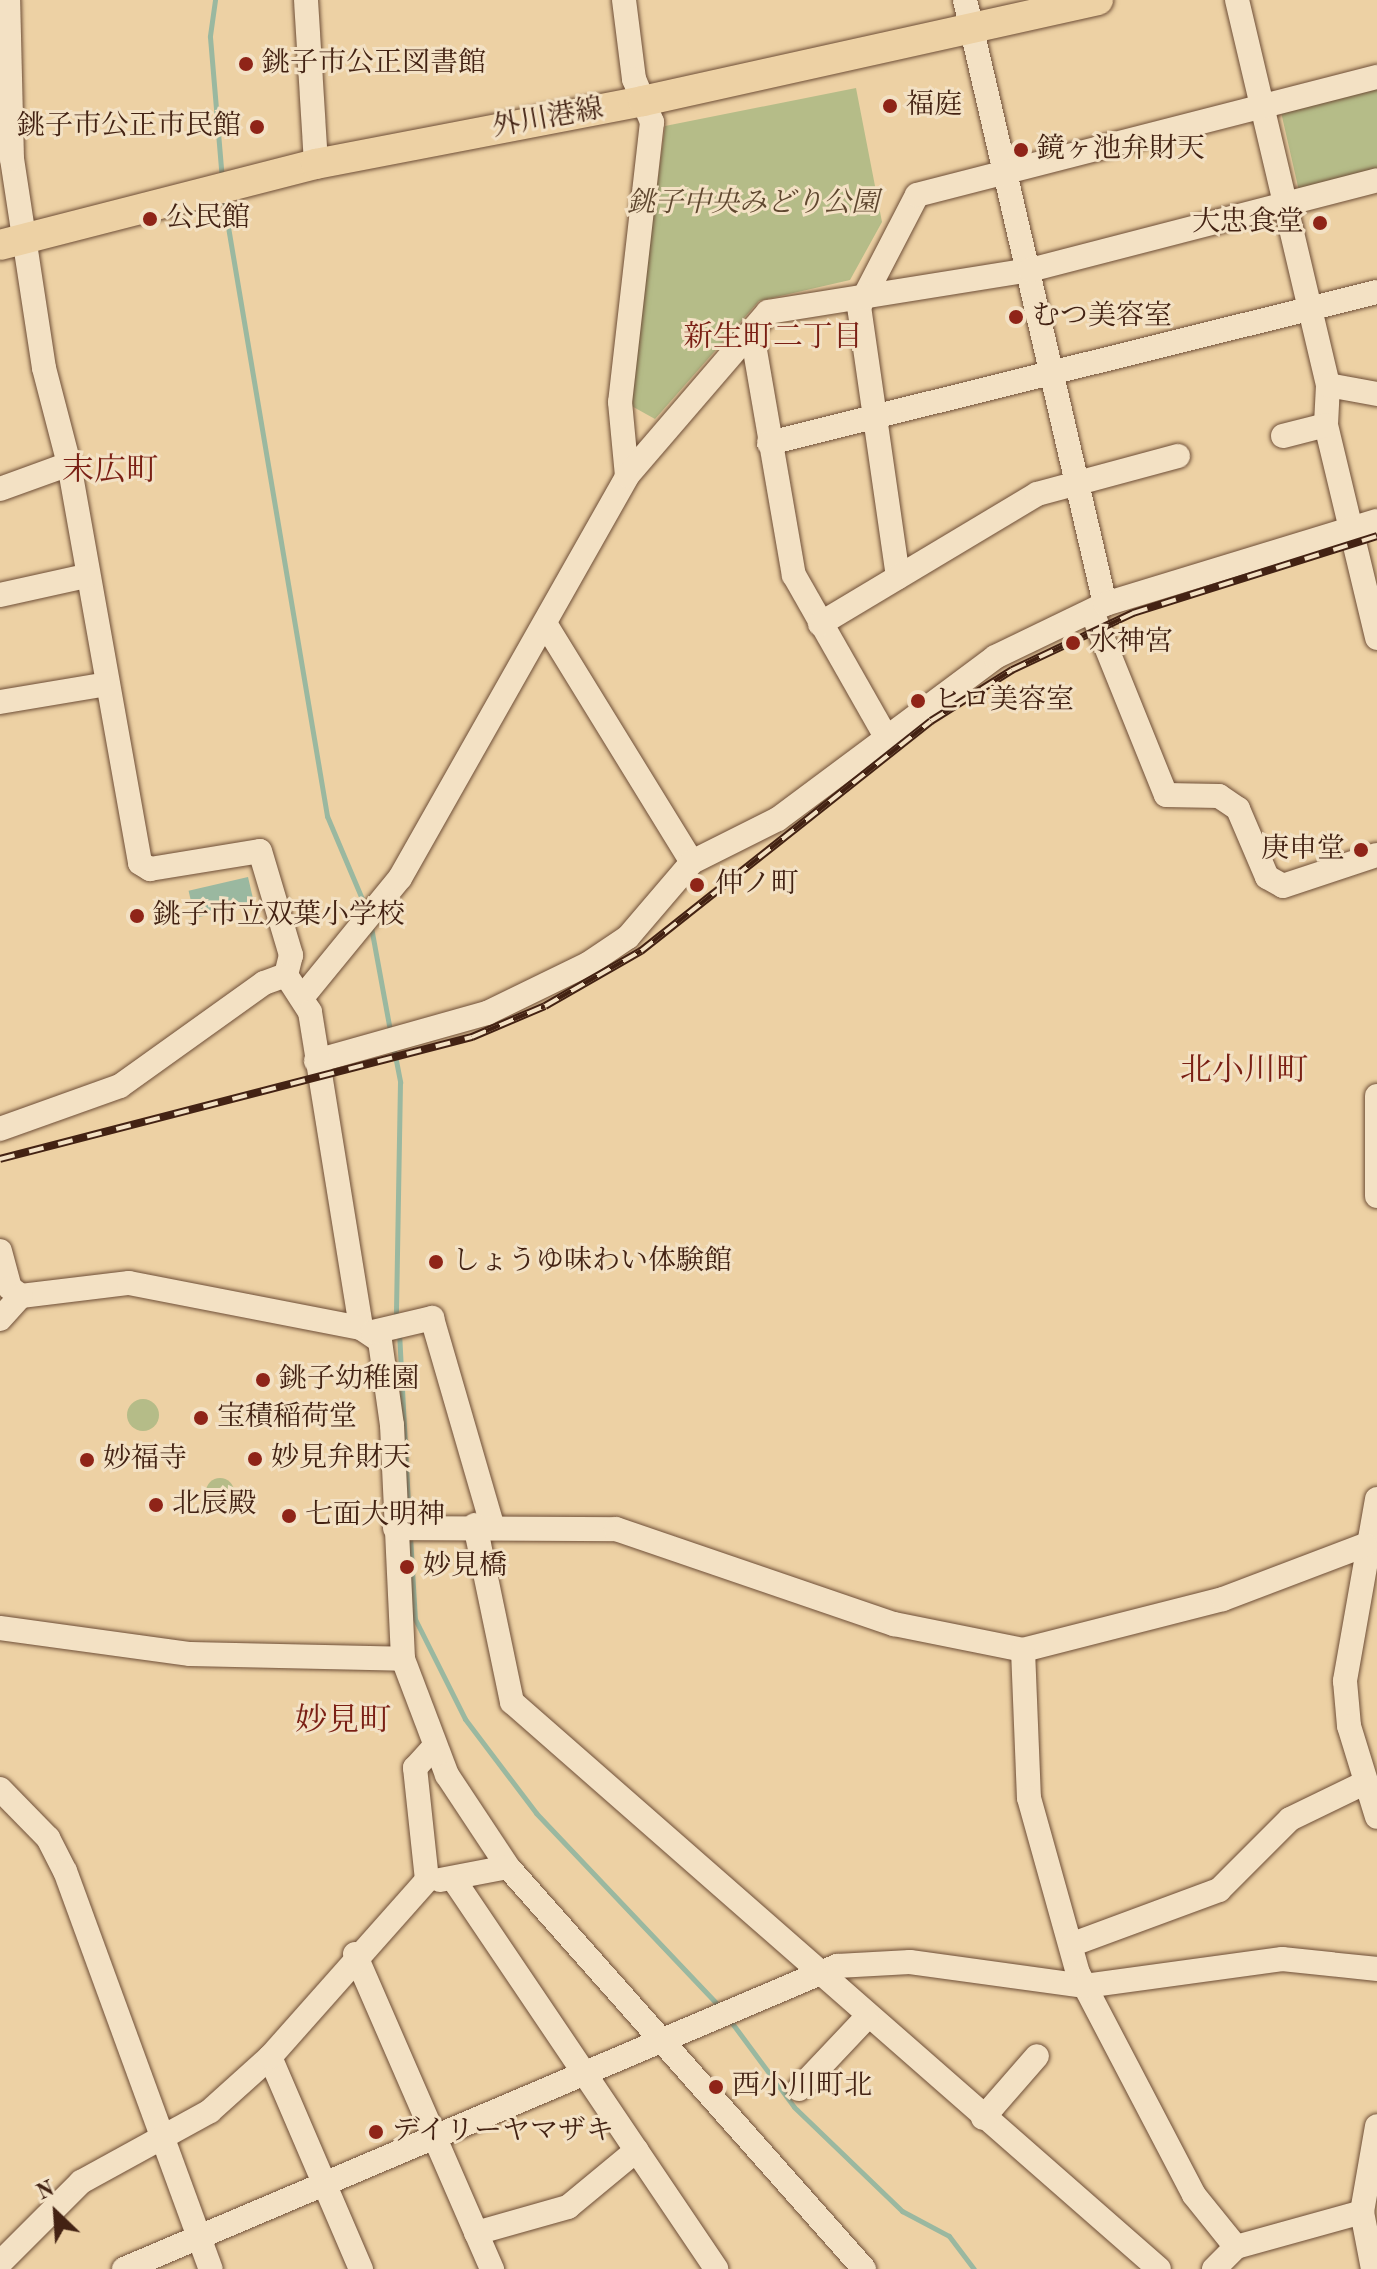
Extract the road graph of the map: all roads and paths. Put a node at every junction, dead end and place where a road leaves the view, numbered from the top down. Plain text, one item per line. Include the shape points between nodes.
1 (8, 0) edge
2 (306, 0) edge
3 (624, 0) edge
4 (965, 0) edge
5 (1098, 0) edge
6 (1237, 0) edge
7 (972, 32) junction
8 (1377, 77) edge
9 (643, 101) junction
10 (1262, 110) junction
11 (4, 132) edge
12 (316, 164) junction
13 (1006, 171) junction
14 (1377, 180) edge
15 (1285, 205) junction
16 (13, 242) edge
17 (1030, 270) junction
18 (1377, 292) edge
19 (864, 296) junction
20 (1311, 313) junction
21 (752, 333) junction
22 (1054, 375) junction
23 (1328, 385) junction
24 (1377, 394) edge
25 (873, 418) junction
26 (1326, 425) junction
27 (1283, 436) dead end
28 (769, 443) junction
29 (1178, 456) dead end
30 (69, 464) junction
31 (627, 476) junction
32 (1077, 478) junction
33 (0, 489) edge
34 (1377, 521) edge
35 (1354, 530) junction
36 (86, 576) junction
37 (898, 577) junction
38 (0, 595) edge
39 (1373, 605) edge
40 (1099, 608) junction
41 (820, 624) junction
42 (546, 625) junction
43 (1377, 638) edge
44 (107, 684) junction
45 (0, 702) edge
46 (886, 737) junction
47 (1377, 855) edge
48 (692, 862) junction
49 (286, 975) junction
50 (305, 994) junction
51 (316, 1061) junction
52 (1377, 1096) edge
53 (0, 1129) edge
54 (1377, 1196) edge
55 (0, 1251) edge
56 (21, 1296) junction
57 (0, 1319) edge
58 (367, 1330) junction
59 (1377, 1499) edge
60 (483, 1524) junction
61 (395, 1528) junction
62 (1365, 1545) junction
63 (0, 1628) edge
64 (1023, 1650) junction
65 (403, 1659) junction
66 (433, 1748) junction
67 (1364, 1783) junction
68 (0, 1789) edge
69 (1377, 1817) edge
70 (508, 1867) junction
71 (427, 1880) junction
72 (454, 1880) junction
73 (1073, 1944) junction
74 (355, 1954) junction
75 (1377, 1969) edge
76 (817, 1973) junction
77 (1085, 1986) junction
78 (867, 2017) junction
79 (664, 2039) junction
80 (1037, 2056) dead end
81 (270, 2057) junction
82 (586, 2072) junction
83 (799, 2089) dead end
84 (983, 2118) junction
85 (1377, 2126) edge
86 (166, 2131) junction
87 (434, 2136) junction
88 (637, 2150) junction
89 (326, 2182) junction
90 (1362, 2212) junction
91 (476, 2233) junction
92 (199, 2235) junction
93 (1236, 2247) junction
94 (8, 2261) edge
95 (124, 2269) edge
96 (211, 2269) edge
97 (361, 2269) edge
98 (492, 2269) edge
99 (716, 2269) edge
100 (864, 2269) edge
101 (1159, 2269) edge
102 (1214, 2269) edge
103 (1373, 2269) edge

1 - 11 street
2 - 12 street
3 - 9 street
4 - 7 street
5 - 7 main road, 外川港線
6 - 10 street
7 - 9 main road, 外川港線
7 - 13 street
8 - 10 street
9 - 12 main road, 外川港線
9 - 31 street via 652,122 620,402
10 - 13 street
10 - 15 street
11 - 16 street
12 - 16 main road, 外川港線
13 - 17 street
13 - 19 street via 917,195
14 - 15 street
15 - 17 street
15 - 20 street
16 - 30 street
17 - 19 street
17 - 22 street
18 - 20 street
19 - 21 street via 782,304
19 - 25 street via 859,307
20 - 22 street
20 - 23 street
21 - 28 street
21 - 31 street
22 - 25 street
22 - 32 street
23 - 24 street
23 - 26 street
25 - 28 street
25 - 37 street
26 - 27 street
26 - 35 street
28 - 41 street via 794,575
29 - 32 street
30 - 33 street
30 - 36 street
31 - 42 street
32 - 37 street via 1037,494
32 - 40 street
34 - 35 street
35 - 39 street
35 - 40 street
36 - 38 street
36 - 44 street
37 - 41 street
39 - 43 street
40 - 46 street via 995,657
40 - 47 street via 1166,795 1219,796 1238,809 1267,877 1283,886
41 - 46 street
42 - 48 street
42 - 50 street via 383,905
44 - 45 street
44 - 49 street via 140,863 150,869 260,851 291,955
46 - 48 street via 778,819
48 - 51 street via 628,937 543,991
49 - 50 street
49 - 53 street via 264,983 120,1086
50 - 51 street
51 - 58 street
52 - 54 street
55 - 56 street via 10,1288
56 - 57 street
56 - 58 street via 129,1283
58 - 60 street via 432,1318
58 - 61 street via 386,1356
59 - 62 street
60 - 61 street
60 - 64 street via 616,1529 894,1624
60 - 76 street via 512,1702
61 - 65 street
62 - 64 street via 1223,1599
62 - 67 street via 1345,1681
63 - 65 street via 190,1654
64 - 73 street via 1029,1798
65 - 66 street
66 - 70 street
66 - 71 street via 415,1768
67 - 69 street
67 - 73 street via 1290,1819 1219,1890
68 - 86 street via 48,1838 65,1871 103,1986
70 - 72 street
70 - 79 street
71 - 72 street
71 - 74 street
72 - 82 street
73 - 77 street
74 - 81 street
74 - 87 street
75 - 77 street via 1282,1959
76 - 77 street via 910,1962
76 - 78 street
76 - 79 street
77 - 93 street via 1194,2195
78 - 83 street
78 - 84 street
79 - 82 street
79 - 100 street
80 - 84 street
81 - 86 street via 210,2111
81 - 89 street
82 - 87 street
82 - 88 street
84 - 101 street
85 - 90 street
86 - 92 street
86 - 94 street via 81,2182
87 - 89 street
87 - 91 street
88 - 91 street via 568,2207
88 - 99 street
89 - 92 street
89 - 97 street
90 - 93 street
90 - 103 street
91 - 98 street
92 - 95 street
92 - 96 street
93 - 102 street

